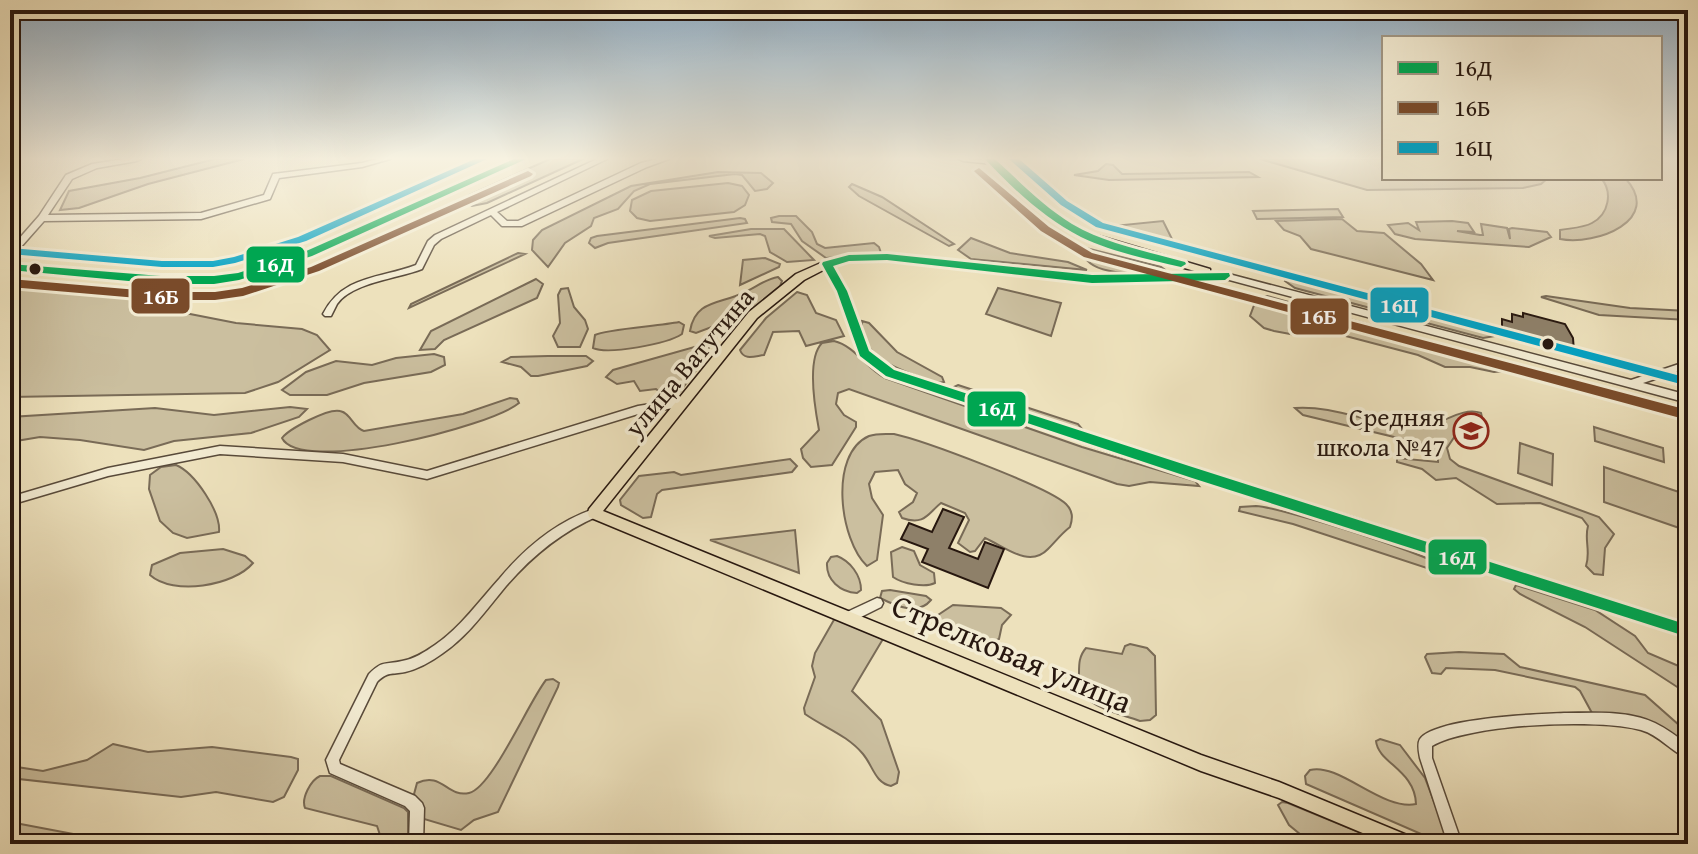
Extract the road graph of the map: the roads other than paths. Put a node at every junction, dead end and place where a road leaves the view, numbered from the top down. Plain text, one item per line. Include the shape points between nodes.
1 (55, 199) edge
2 (261, 199) edge
3 (432, 199) edge
4 (520, 199) edge
5 (571, 199) edge
6 (1035, 199) edge
7 (492, 212) junction
8 (42, 218) junction
9 (10, 254) edge
10 (827, 264) junction
11 (10, 267) edge
12 (1225, 276) junction
13 (328, 314) dead end
14 (1688, 364) edge
15 (1632, 384) junction
16 (1688, 399) edge
17 (682, 403) junction
18 (10, 501) edge
19 (594, 513) junction
20 (877, 603) dead end
21 (851, 616) junction
22 (1688, 631) edge
23 (1688, 753) edge
24 (416, 844) edge
25 (1408, 844) edge
26 (1455, 844) edge

1 - 8 street
2 - 8 street via 211,215
3 - 11 main road via 308,254 239,276 173,281
4 - 7 street
5 - 7 street via 513,226
6 - 12 main road via 1082,234
7 - 13 street via 434,240 419,267 341,293
8 - 9 street
10 - 12 main road, улица Ватутина via 887,257 1092,279
10 - 17 main road, улица Ватутина via 800,277 753,315
10 - 22 street via 864,353 890,373
12 - 15 street
14 - 15 street
15 - 16 street
17 - 18 street via 638,410 427,475 343,458 220,450 108,472
17 - 19 main road, улица Ватутина
19 - 21 main road, Стрелковая улица
19 - 24 street via 522,561 479,611 426,659 405,668 382,669 373,678 332,760 335,768 417,808
20 - 21 street
21 - 25 main road, Стрелковая улица
23 - 26 street via 1643,724 1590,719 1505,722 1429,739 1425,743 1433,784

